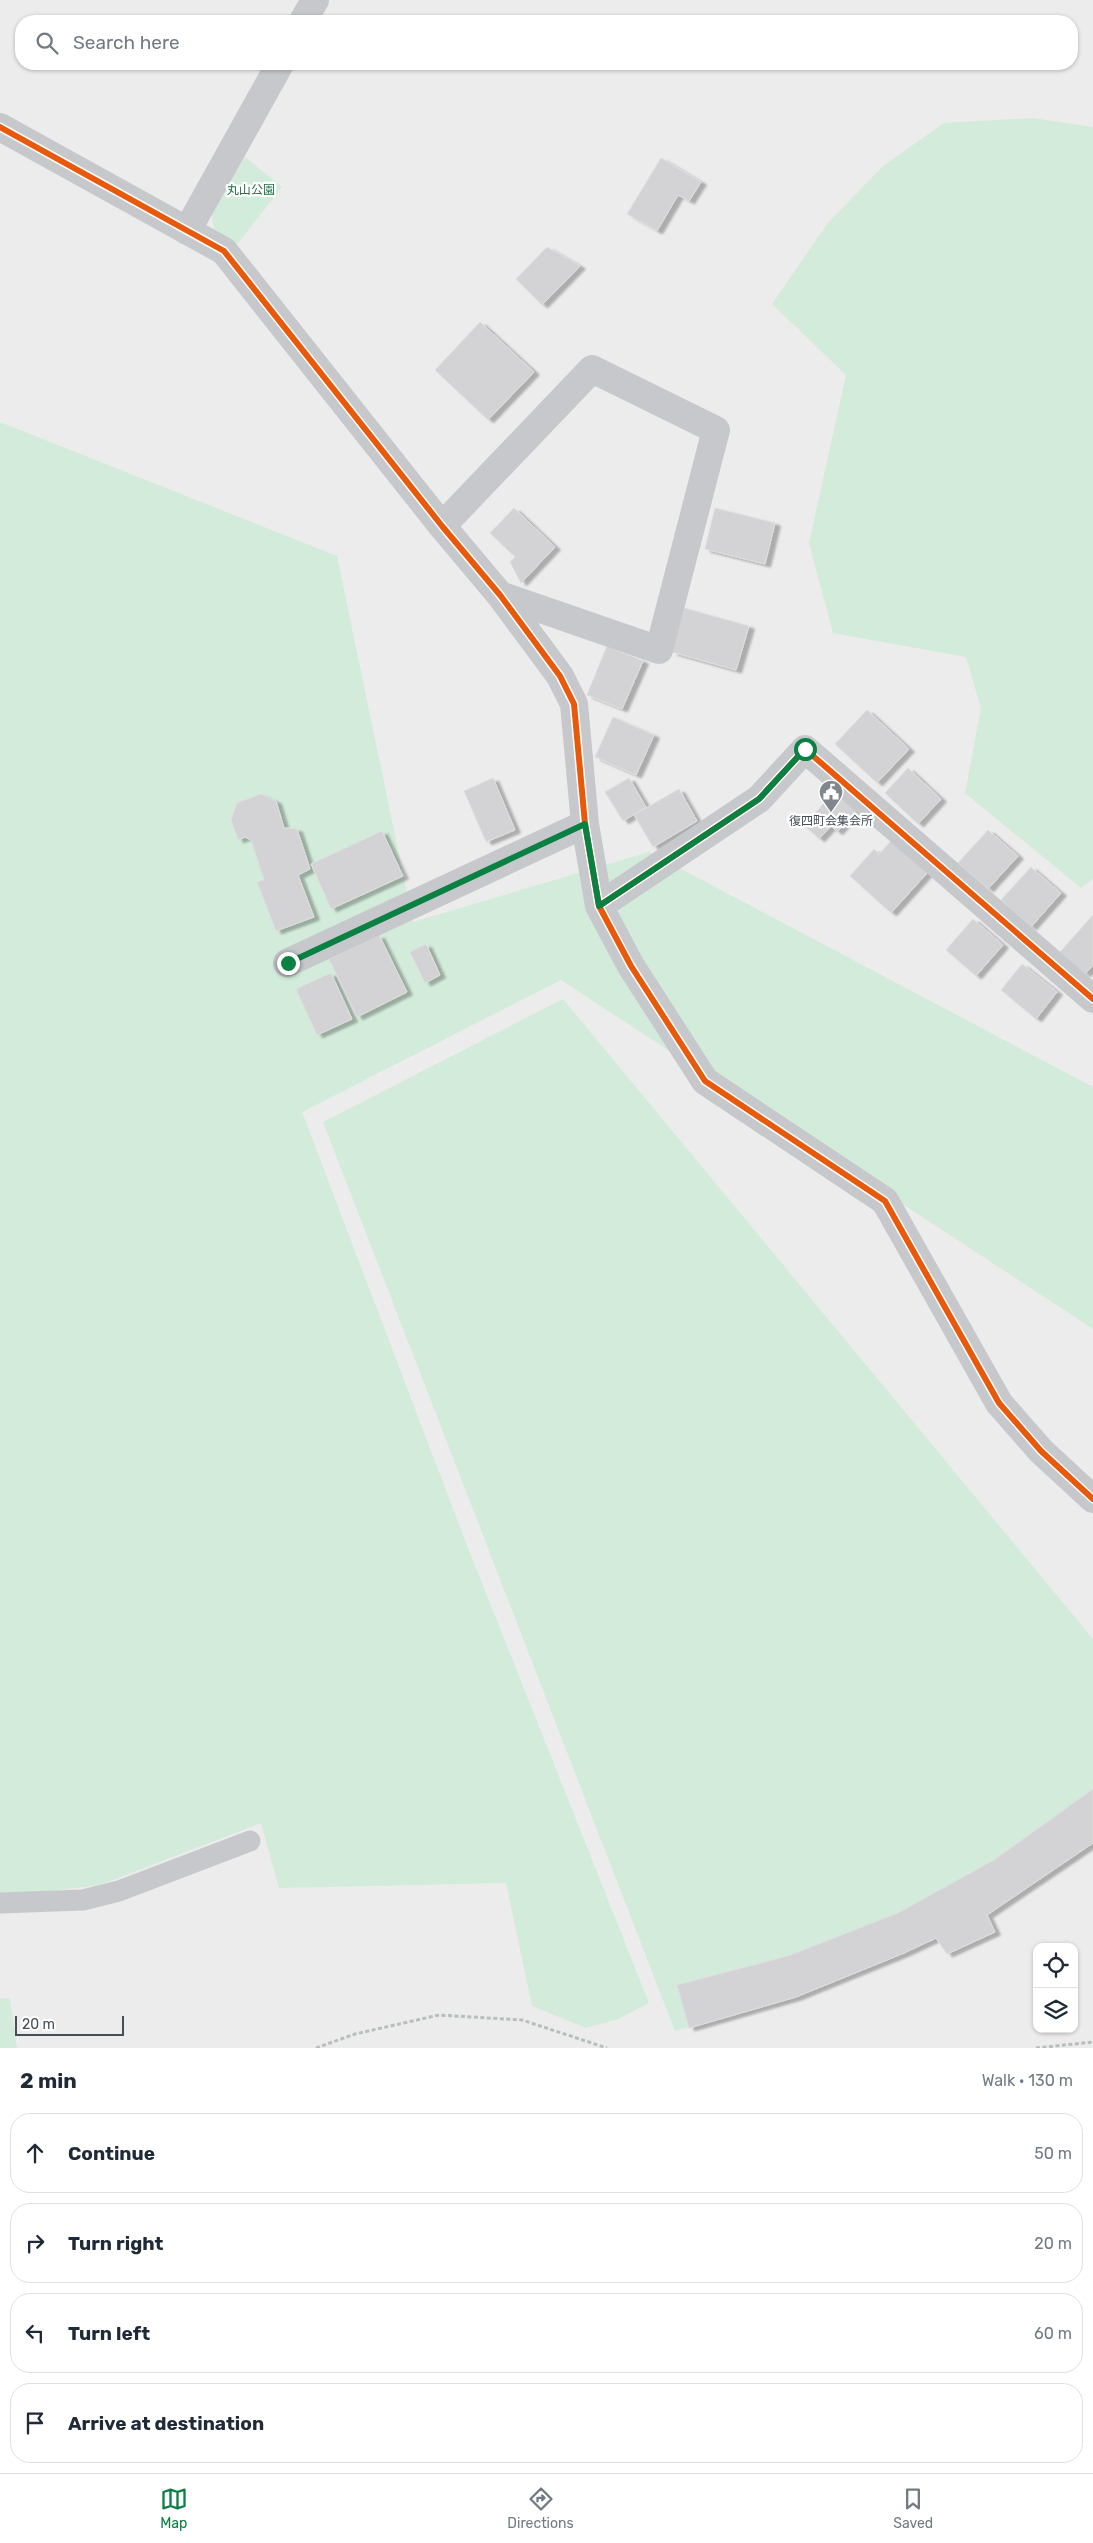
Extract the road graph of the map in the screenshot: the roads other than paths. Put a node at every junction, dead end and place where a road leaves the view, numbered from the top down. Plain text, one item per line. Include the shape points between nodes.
1 (315, 0) edge
2 (306, 15) edge
3 (277, 70) edge
4 (0, 127) edge
5 (187, 231) junction
6 (442, 526) junction
7 (500, 595) junction
8 (585, 824) junction
9 (599, 906) junction
10 (288, 963) dead end
11 (1093, 999) edge
12 (1093, 1499) edge
13 (250, 1841) dead end
14 (0, 1903) edge

1 - 2 street
3 - 5 street
4 - 5 street
5 - 6 street via 224,251
6 - 7 street
6 - 7 street via 592,369 716,430 659,650
7 - 8 street via 560,676 574,704
8 - 9 street
8 - 10 street
9 - 11 street via 759,799 805,749
9 - 12 street via 631,966 705,1082 885,1201 999,1403 1041,1452
13 - 14 lane via 119,1891 83,1900

